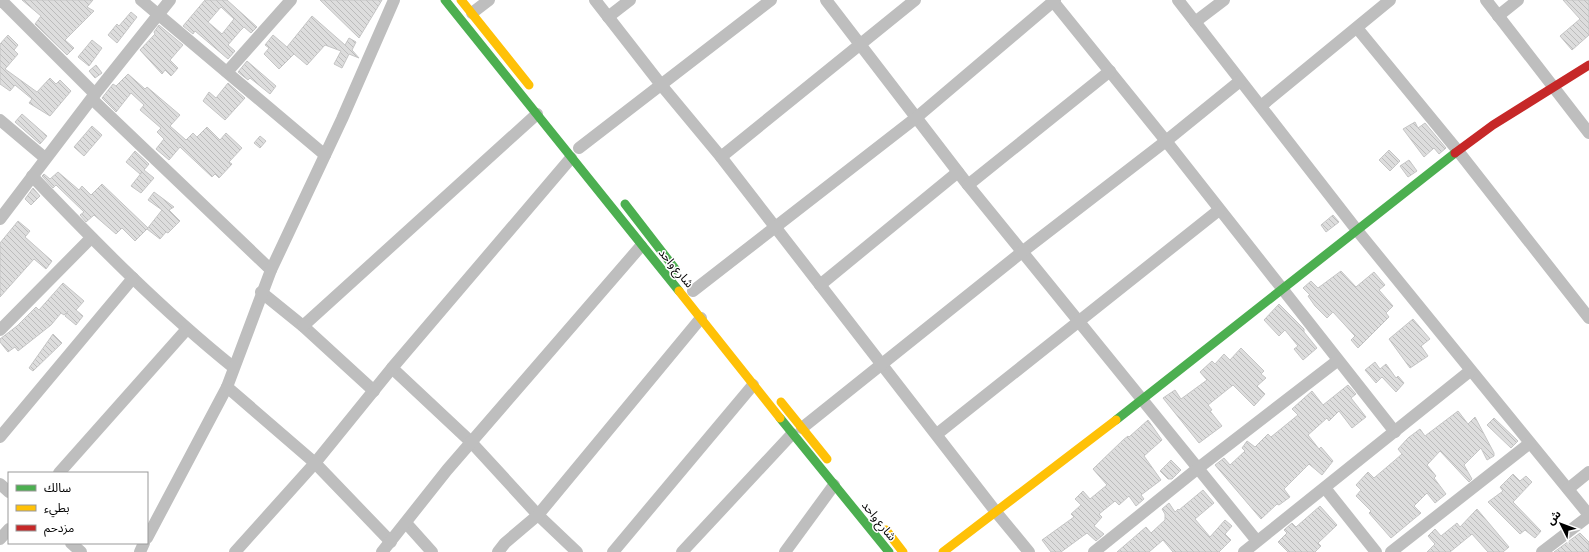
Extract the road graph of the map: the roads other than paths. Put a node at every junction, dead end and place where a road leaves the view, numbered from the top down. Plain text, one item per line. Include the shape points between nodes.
1 (0, 0) edge
2 (141, 0) edge
3 (170, 0) edge
4 (290, 0) edge
5 (394, 0) edge
6 (445, 0) edge
7 (461, 0) edge
8 (489, 0) edge
9 (595, 0) edge
10 (630, 0) edge
11 (771, 0) edge
12 (826, 0) edge
13 (915, 0) edge
14 (1053, 0) edge
15 (1178, 0) edge
16 (1224, 0) edge
17 (1390, 0) edge
18 (1486, 0) edge
19 (1518, 0) edge
20 (472, 13) junction
21 (157, 14) junction
22 (1498, 16) junction
23 (608, 17) junction
24 (1195, 22) junction
25 (1357, 28) junction
26 (860, 45) junction
27 (1589, 65) edge
28 (1110, 71) junction
29 (227, 72) junction
30 (1240, 81) junction
31 (662, 86) junction
32 (1553, 88) junction
33 (535, 94) dead end
34 (94, 96) junction
35 (1261, 106) junction
36 (537, 114) junction
37 (917, 117) junction
38 (0, 120) edge
39 (1589, 133) edge
40 (1166, 141) junction
41 (577, 150) junction
42 (1458, 151) junction
43 (325, 155) junction
44 (721, 157) junction
45 (45, 158) junction
46 (598, 172) dead end
47 (958, 172) junction
48 (32, 176) junction
49 (589, 180) junction
50 (968, 185) junction
51 (618, 196) dead end
52 (628, 208) junction
53 (1219, 210) junction
54 (2, 212) edge
55 (620, 216) junction
56 (775, 228) junction
57 (1356, 230) junction
58 (91, 238) junction
59 (641, 246) junction
60 (1022, 252) junction
61 (271, 270) junction
62 (133, 278) junction
63 (820, 284) junction
64 (690, 288) joint
65 (1282, 288) junction
66 (261, 292) junction
67 (701, 318) junction
68 (1589, 318) edge
69 (1079, 321) junction
70 (303, 326) junction
71 (186, 329) junction
72 (0, 330) edge
73 (1338, 361) junction
74 (881, 364) junction
75 (233, 367) junction
76 (392, 368) junction
77 (1470, 371) junction
78 (753, 385) junction
79 (227, 387) junction
80 (374, 391) junction
81 (775, 395) dead end
82 (1142, 400) junction
83 (797, 431) junction
84 (1395, 432) junction
85 (937, 434) junction
86 (0, 437) edge
87 (471, 442) junction
88 (1530, 443) junction
89 (315, 463) junction
90 (831, 464) dead end
91 (1197, 469) junction
92 (60, 472) edge
93 (1589, 472) edge
94 (0, 484) edge
95 (834, 485) junction
96 (1324, 488) junction
97 (1568, 489) junction
98 (8, 491) edge
99 (866, 505) dead end
100 (996, 512) junction
101 (856, 513) junction
102 (538, 515) junction
103 (1589, 516) edge
104 (879, 522) dead end
105 (406, 523) junction
106 (8, 530) edge
107 (148, 536) edge
108 (0, 539) edge
109 (1257, 541) junction
110 (390, 542) junction
111 (71, 544) edge
112 (81, 552) edge
113 (235, 552) edge
114 (382, 552) edge
115 (432, 552) edge
116 (498, 552) edge
117 (578, 552) edge
118 (613, 552) edge
119 (682, 552) edge
120 (786, 552) edge
121 (889, 552) edge
122 (903, 552) edge
123 (943, 552) edge
124 (1029, 552) edge
125 (1094, 552) edge
126 (1244, 552) edge
127 (1376, 552) edge
128 (1391, 552) edge
129 (1542, 552) edge

1 - 34 street
2 - 21 street
3 - 21 street
4 - 29 street
5 - 43 street
6 - 36 street, شارع واحد
7 - 20 street
8 - 20 street
9 - 23 street
10 - 23 street
11 - 31 street
12 - 26 street
13 - 26 street
14 - 28 street
14 - 37 street
15 - 24 street
16 - 24 street
17 - 25 street
18 - 22 street
19 - 22 street
20 - 33 street
21 - 29 street
21 - 34 street
22 - 32 street
23 - 31 street
24 - 30 street
25 - 35 street
25 - 42 street
26 - 37 street
26 - 44 street
27 - 32 street
28 - 40 street
28 - 50 street
29 - 43 street
30 - 35 street
30 - 40 street
31 - 41 street
31 - 44 street
32 - 39 street
32 - 42 street via 1493,125
34 - 45 street
34 - 61 street
35 - 57 street
36 - 41 street, شارع واحد
36 - 70 street
37 - 47 street
37 - 56 street
38 - 45 street
40 - 53 street
40 - 60 street
41 - 49 street, شارع واحد
41 - 76 street
42 - 57 street
42 - 68 street
43 - 61 street
44 - 56 street
45 - 48 street
46 - 49 street
47 - 50 street
47 - 63 street
48 - 54 street
48 - 58 street
49 - 55 street, شارع واحد
50 - 60 street
51 - 52 street, شارع واحد
52 - 55 street
52 - 64 street, شارع واحد
53 - 65 street
53 - 69 street
55 - 59 street, شارع واحد
56 - 63 street
56 - 64 street
57 - 65 street
57 - 77 street
58 - 62 street
58 - 72 street
59 - 67 street, شارع واحد
59 - 87 street
60 - 69 street
60 - 74 street
61 - 66 street
62 - 71 street
62 - 86 street
63 - 74 street
65 - 73 street
65 - 82 street
66 - 70 street
66 - 75 street
67 - 78 street, شارع واحد
67 - 102 street
69 - 82 street
69 - 85 street
70 - 80 street
71 - 75 street
71 - 92 street
73 - 84 street
73 - 91 street
74 - 83 street
74 - 85 street
75 - 79 street
76 - 80 street
76 - 87 street
77 - 84 street
77 - 88 street
78 - 83 street, شارع واحد
78 - 118 street
79 - 89 street
79 - 107 street
80 - 89 street
81 - 83 street, شارع واحد
82 - 91 street
82 - 100 street
83 - 90 street, شارع واحد
83 - 95 street, شارع واحد
83 - 119 street
84 - 96 street
85 - 100 street
87 - 102 street
87 - 105 street
88 - 97 street
88 - 128 street
89 - 110 street
89 - 113 street
91 - 109 street
91 - 125 street
93 - 97 street
94 - 98 street
95 - 101 street, شارع واحد
95 - 120 street
96 - 109 street
96 - 127 street
97 - 103 street
99 - 101 street
100 - 123 street
100 - 124 street
101 - 121 street, شارع واحد
102 - 116 street
102 - 117 street
103 - 129 street
104 - 122 street, شارع واحد
105 - 110 street
105 - 115 street
106 - 108 street
109 - 126 street
110 - 114 street
111 - 112 street

